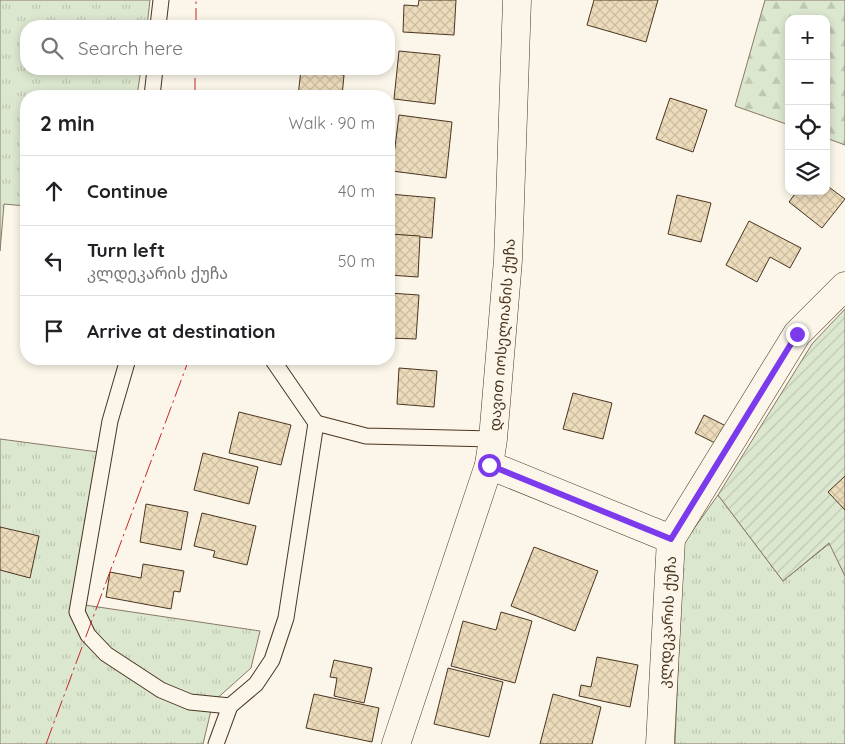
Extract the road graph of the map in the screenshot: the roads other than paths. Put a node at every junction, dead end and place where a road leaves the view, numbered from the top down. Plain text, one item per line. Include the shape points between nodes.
1 (161, 0) edge
2 (517, 0) edge
3 (159, 20) edge
4 (154, 75) edge
5 (153, 90) edge
6 (845, 286) edge
7 (126, 365) edge
8 (276, 365) edge
9 (316, 423) junction
10 (494, 439) junction
11 (489, 465) junction
12 (671, 539) junction
13 (230, 706) junction
14 (216, 744) edge
15 (396, 744) edge
16 (660, 744) edge

1 - 3 lane
2 - 10 street, დავით იოსელიანის ქუჩა via 508,260
4 - 5 lane
6 - 12 street, კლდეკარის ქუჩა via 797,334
7 - 13 lane via 110,421 77,612 88,635 106,654 161,690 190,702
8 - 9 lane
9 - 10 lane via 366,436
9 - 13 lane via 286,618 267,668 256,684
10 - 11 street, დავით იოსელიანის ქუჩა
11 - 12 street
11 - 15 street, დავით იოსელიანის ქუჩა
12 - 16 street, კლდეკარის ქუჩა
13 - 14 lane

